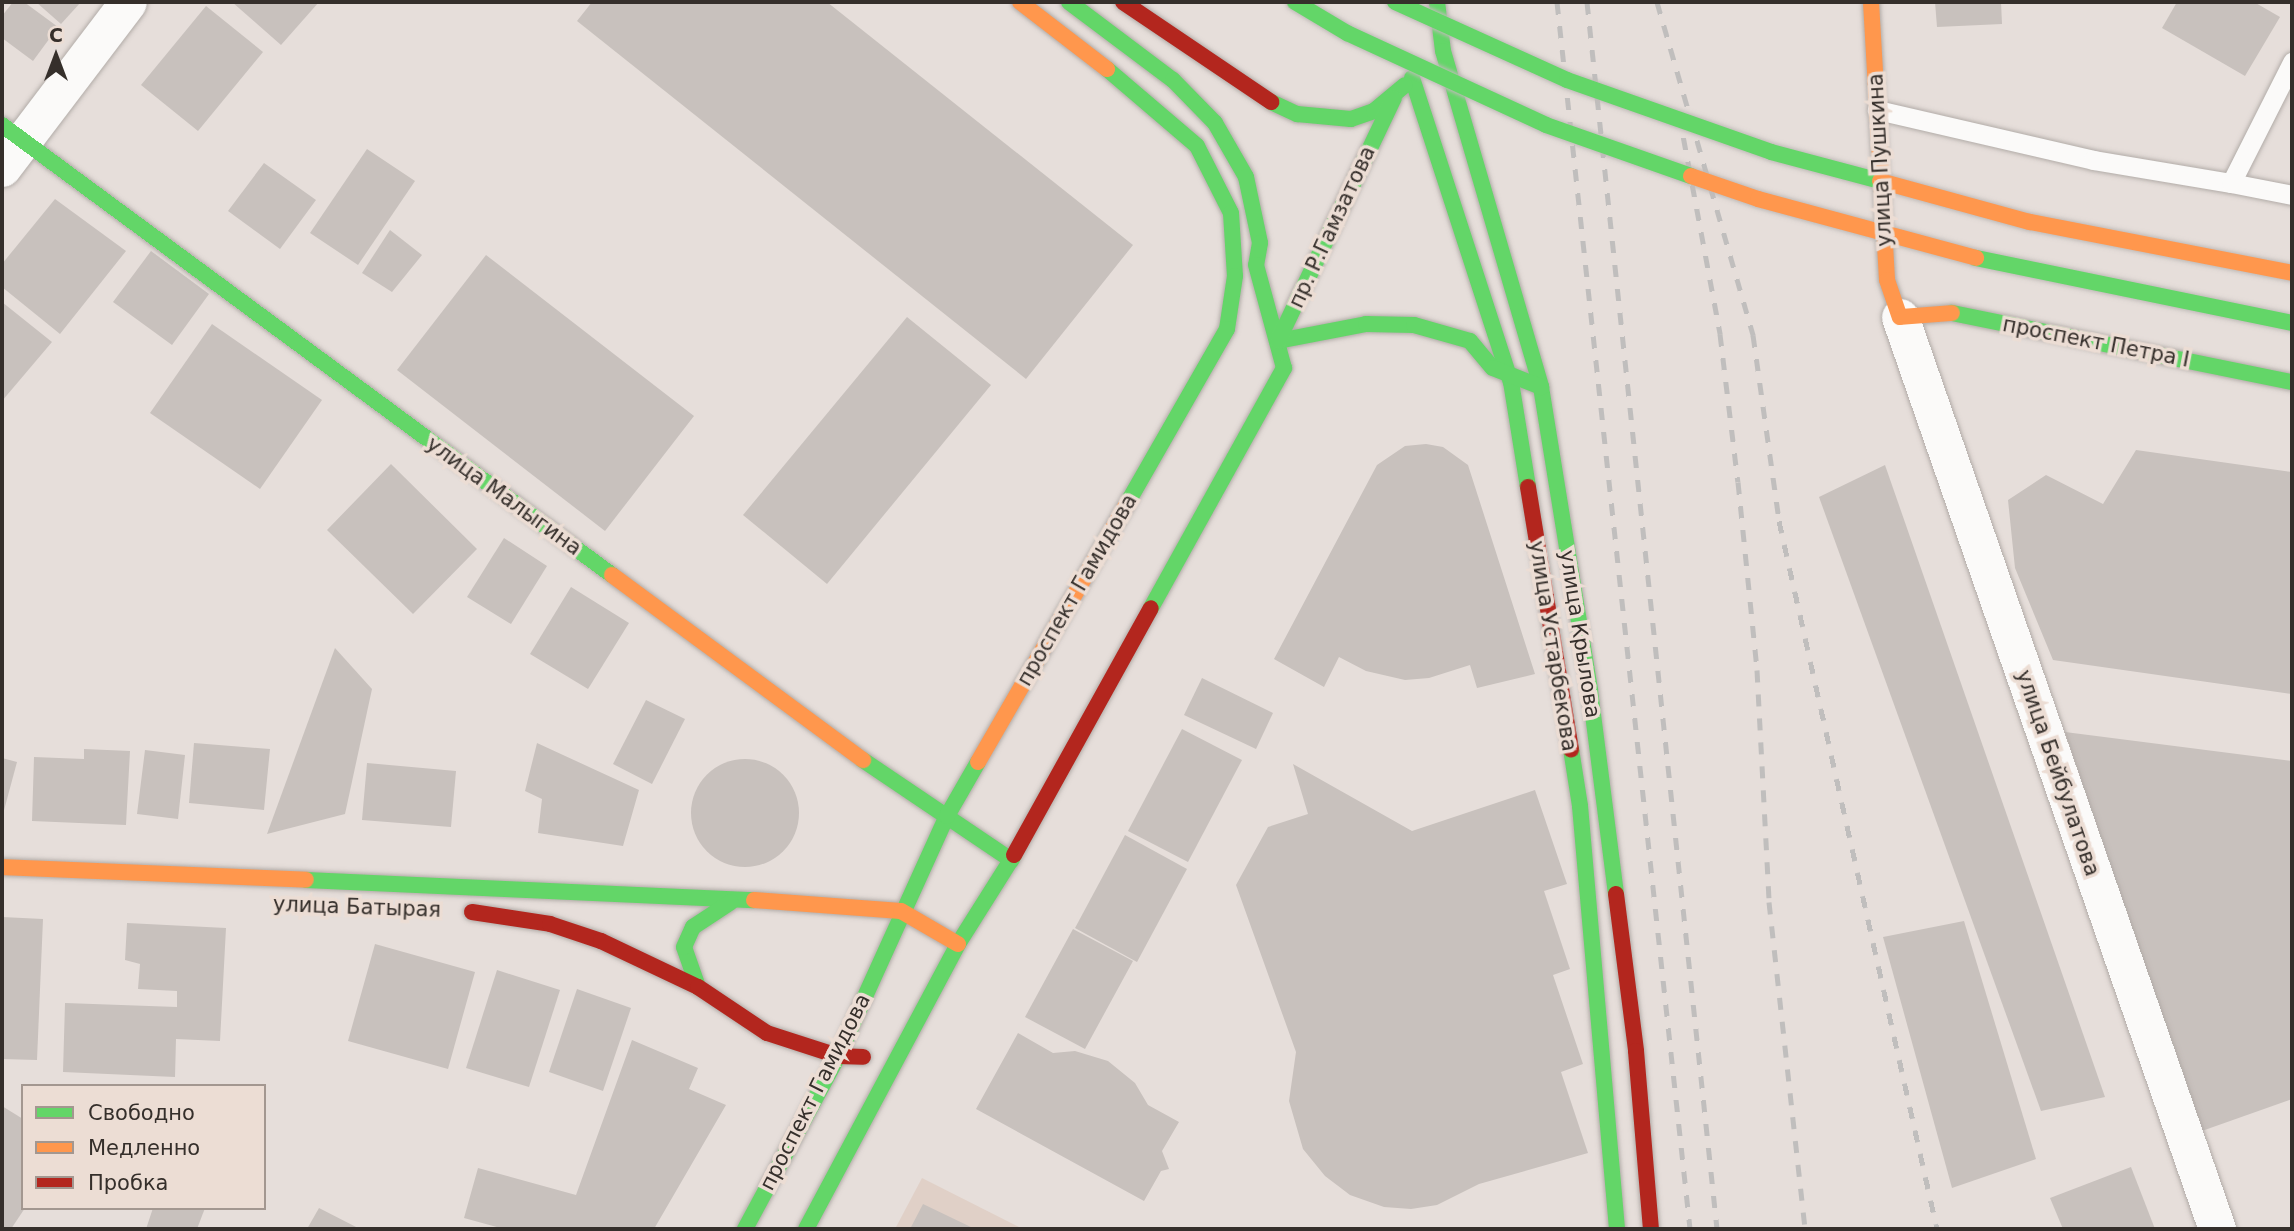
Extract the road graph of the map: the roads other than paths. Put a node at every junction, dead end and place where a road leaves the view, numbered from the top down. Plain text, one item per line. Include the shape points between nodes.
1 (128, 2) edge
2 (1020, 2) edge
3 (1069, 2) edge
4 (1123, 2) edge
5 (1295, 2) edge
6 (1395, 2) edge
7 (1437, 2) edge
8 (1871, 2) edge
9 (1443, 51) junction
10 (2292, 62) edge
11 (1412, 78) junction
12 (1394, 98) junction
13 (1877, 110) junction
14 (9, 144) edge
15 (2231, 183) junction
16 (2292, 195) edge
17 (2292, 273) edge
18 (1899, 317) junction
19 (2292, 323) edge
20 (1367, 324) junction
21 (1278, 341) junction
22 (1283, 363) junction
23 (1509, 376) junction
24 (2292, 382) edge
25 (1542, 387) junction
26 (947, 816) junction
27 (1012, 860) junction
28 (2, 867) edge
29 (731, 902) junction
30 (449, 911) dead end
31 (901, 911) junction
32 (958, 944) junction
33 (698, 987) junction
34 (838, 1056) junction
35 (895, 1058) junction
36 (746, 1229) edge
37 (806, 1229) edge
38 (1617, 1229) edge
39 (1651, 1229) edge
40 (2217, 1229) edge

1 - 14 street
2 - 26 main road, проспект Гамидова via 1140,95 1197,146 1231,213 1235,276 1227,329
3 - 21 main road via 1173,80 1214,123 1246,177 1260,243 1256,265
4 - 12 main road, пр. Р.Гамзатова via 1255,95 1297,114 1351,119
5 - 19 main road, bridge via 1348,33 1545,125 1758,199 2019,270
6 - 17 main road, bridge via 1567,80 1771,152 2030,222
7 - 9 main road
8 - 13 main road, улица Пушкина
9 - 11 main road, пр. Р.Гамзатова
9 - 25 main road, улица Крылова via 1497,248
10 - 15 lane
11 - 12 main road, пр. Р.Гамзатова
11 - 23 main road, улица Устарбекова
12 - 21 main road, пр. Р.Гамзатова
13 - 15 lane via 2093,160
13 - 18 main road, улица Пушкина via 1888,280
14 - 26 main road, улица Малыгина via 916,799
15 - 16 lane
18 - 24 main road, проспект Петра I via 1942,311
18 - 40 street, улица Бейбулатова
20 - 21 main road
20 - 22 main road via 1332,334
20 - 23 main road via 1414,325 1470,341 1493,368
21 - 22 main road
22 - 27 main road
23 - 25 main road
23 - 38 main road, улица Устарбекова via 1580,806
25 - 39 main road, улица Крылова via 1594,718 1636,1051
26 - 27 main road, улица Малыгина
26 - 31 main road, проспект Гамидова
27 - 32 main road
28 - 29 main road, улица Батырая
29 - 31 main road, улица Батырая via 811,902
29 - 33 main road via 693,927 684,947
30 - 33 main road, улица Батырая via 550,923 601,941
31 - 32 main road
31 - 34 main road, проспект Гамидова
32 - 35 main road
33 - 34 main road, улица Батырая via 767,1033
34 - 35 main road, улица Батырая
34 - 36 main road, проспект Гамидова
35 - 37 main road

